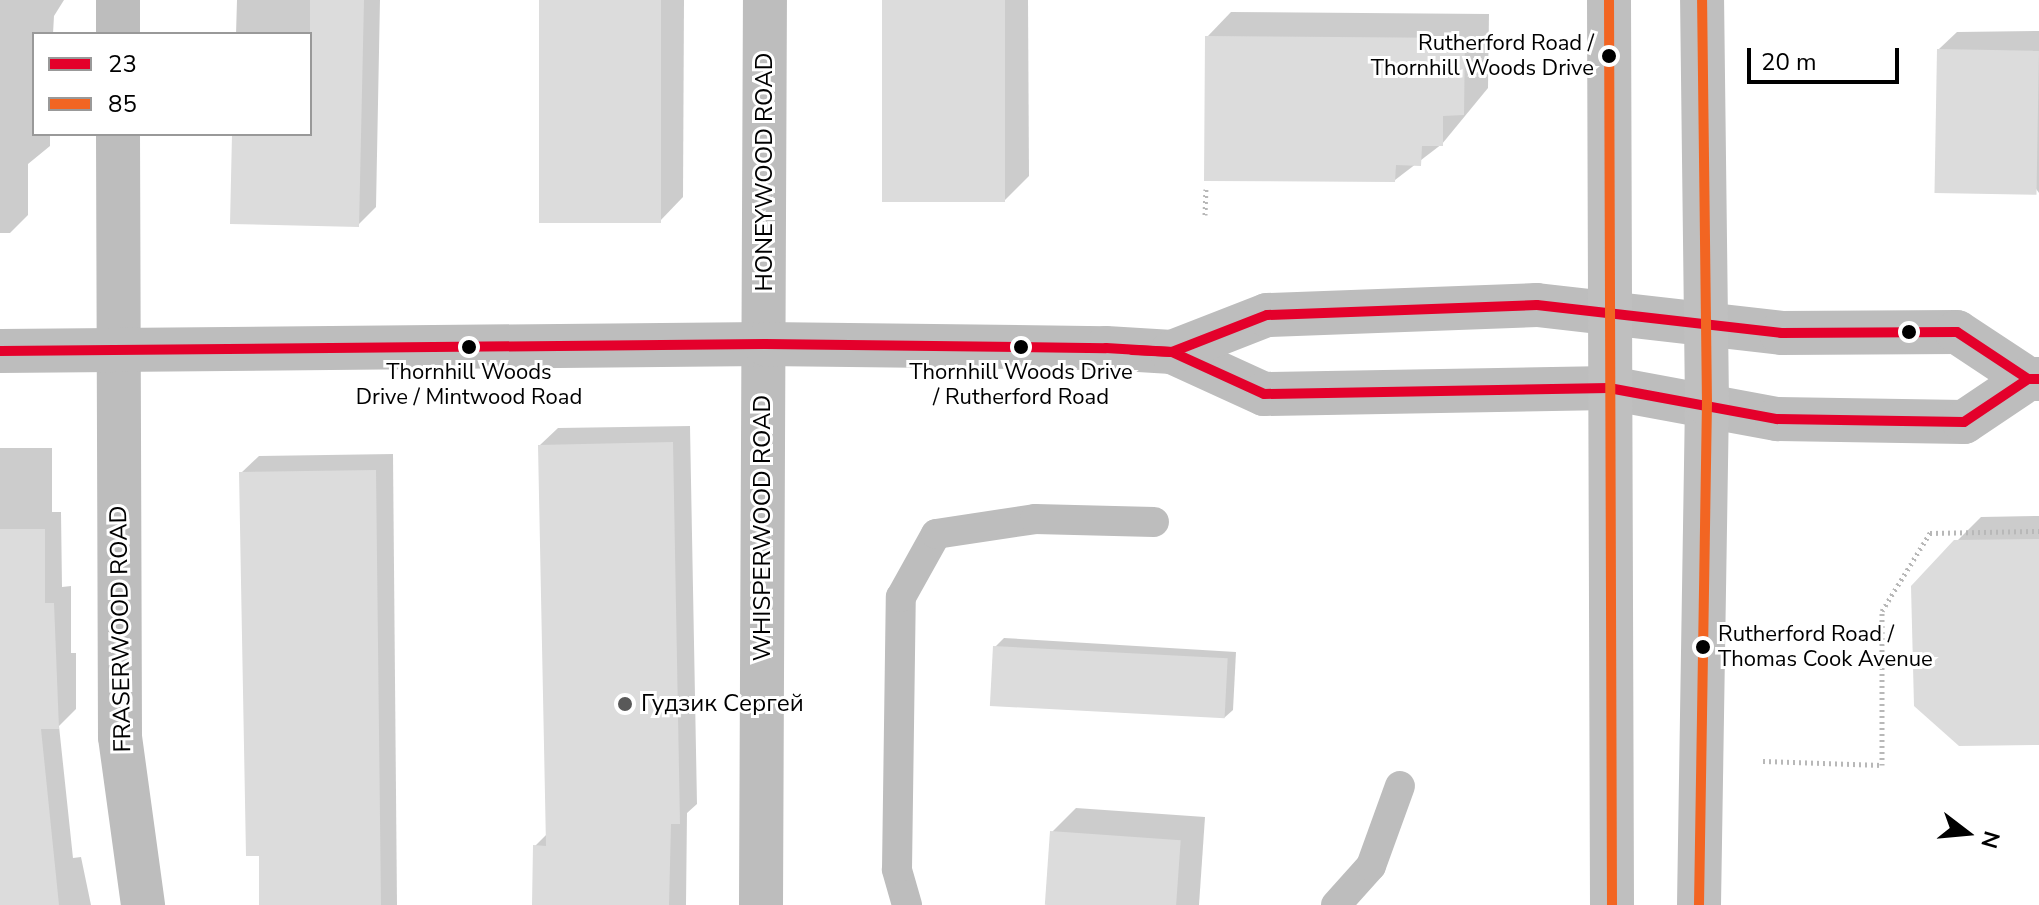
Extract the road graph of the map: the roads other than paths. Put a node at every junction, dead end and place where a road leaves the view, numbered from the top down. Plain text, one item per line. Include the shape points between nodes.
1 (118, 0) edge
2 (765, 0) edge
3 (1609, 0) edge
4 (1702, 0) edge
5 (118, 32) edge
6 (118, 136) edge
7 (1606, 314) junction
8 (1704, 324) junction
9 (765, 344) junction
10 (0, 351) edge
11 (119, 351) junction
12 (1172, 352) junction
13 (2033, 379) edge
14 (1609, 388) junction
15 (1707, 404) junction
16 (1154, 522) dead end
17 (1400, 786) dead end
18 (143, 905) edge
19 (761, 905) edge
20 (907, 905) edge
21 (1336, 905) edge
22 (1612, 905) edge
23 (1699, 905) edge

1 - 5 street
2 - 9 street, HONEYWOOD ROAD
3 - 7 main road
4 - 8 main road
6 - 11 street, FRASERWOOD ROAD
7 - 8 street
7 - 12 street via 1537,305 1267,315
7 - 14 main road
8 - 13 street via 1781,333 1957,332
8 - 15 main road
9 - 11 street
9 - 12 street
9 - 19 street, WHISPERWOOD ROAD
10 - 11 street
11 - 18 street, FRASERWOOD ROAD via 120,737
12 - 14 street via 1264,394
13 - 15 street via 1964,422 1777,419
14 - 15 street
14 - 22 main road
15 - 23 main road
16 - 20 lane via 1035,519 936,534 901,597 897,869
17 - 21 lane via 1371,866

